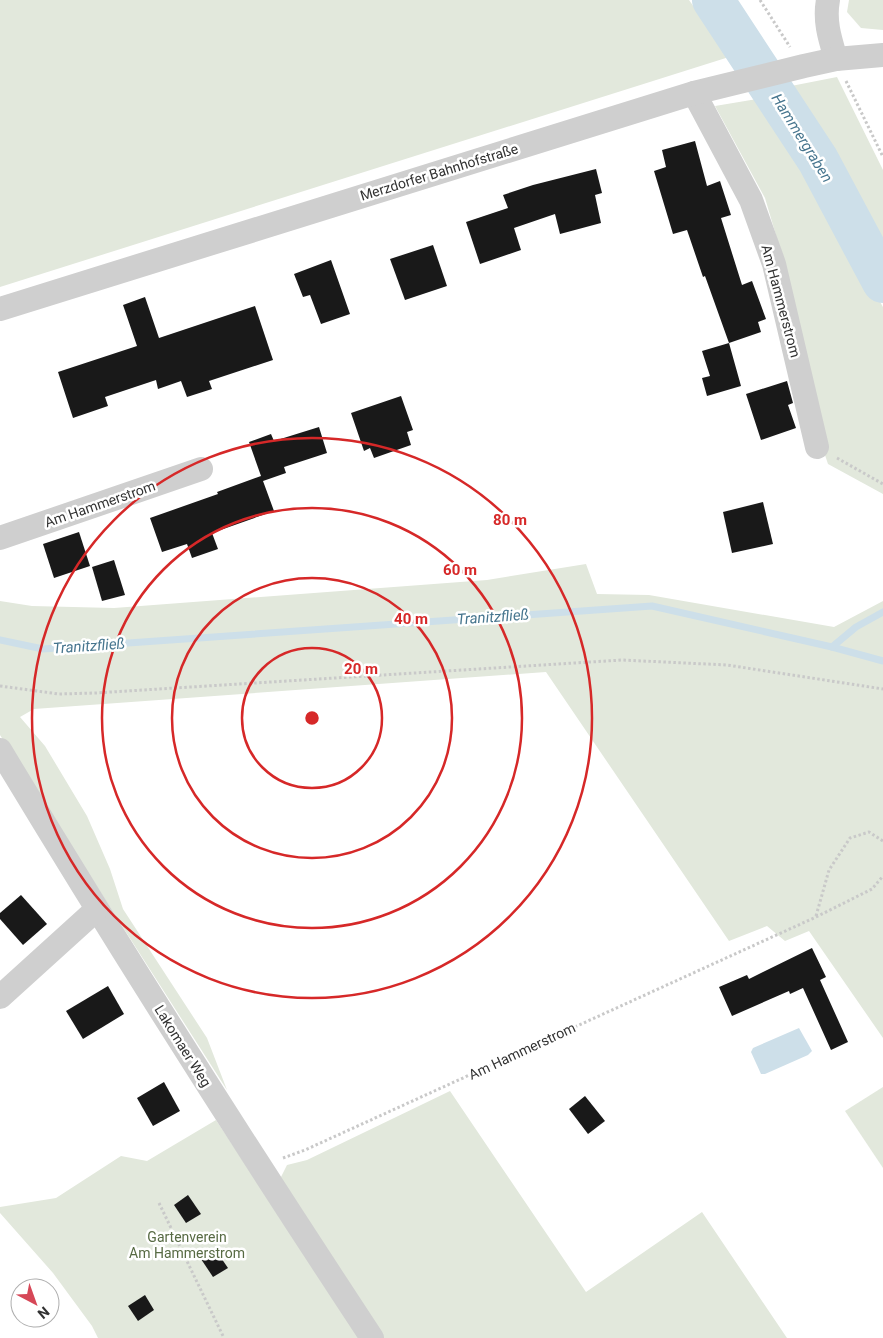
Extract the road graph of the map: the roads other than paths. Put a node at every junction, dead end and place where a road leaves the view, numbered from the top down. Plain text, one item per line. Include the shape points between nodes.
1 (828, 0) edge
2 (883, 55) edge
3 (836, 60) junction
4 (694, 93) junction
5 (0, 309) edge
6 (817, 447) road end
7 (200, 469) dead end
8 (0, 538) edge
9 (0, 750) edge
10 (96, 910) junction
11 (0, 997) edge
12 (372, 1338) edge

1 - 3 street via 827,28
2 - 3 street, Merzdorfer Bahnhofstraße
3 - 4 street, Merzdorfer Bahnhofstraße
4 - 5 street, Merzdorfer Bahnhofstraße
4 - 6 street, Am Hammerstrom via 751,200 774,264
7 - 8 street, Am Hammerstrom
9 - 10 street, Lakomaer Weg
10 - 11 street
10 - 12 street, Lakomaer Weg

